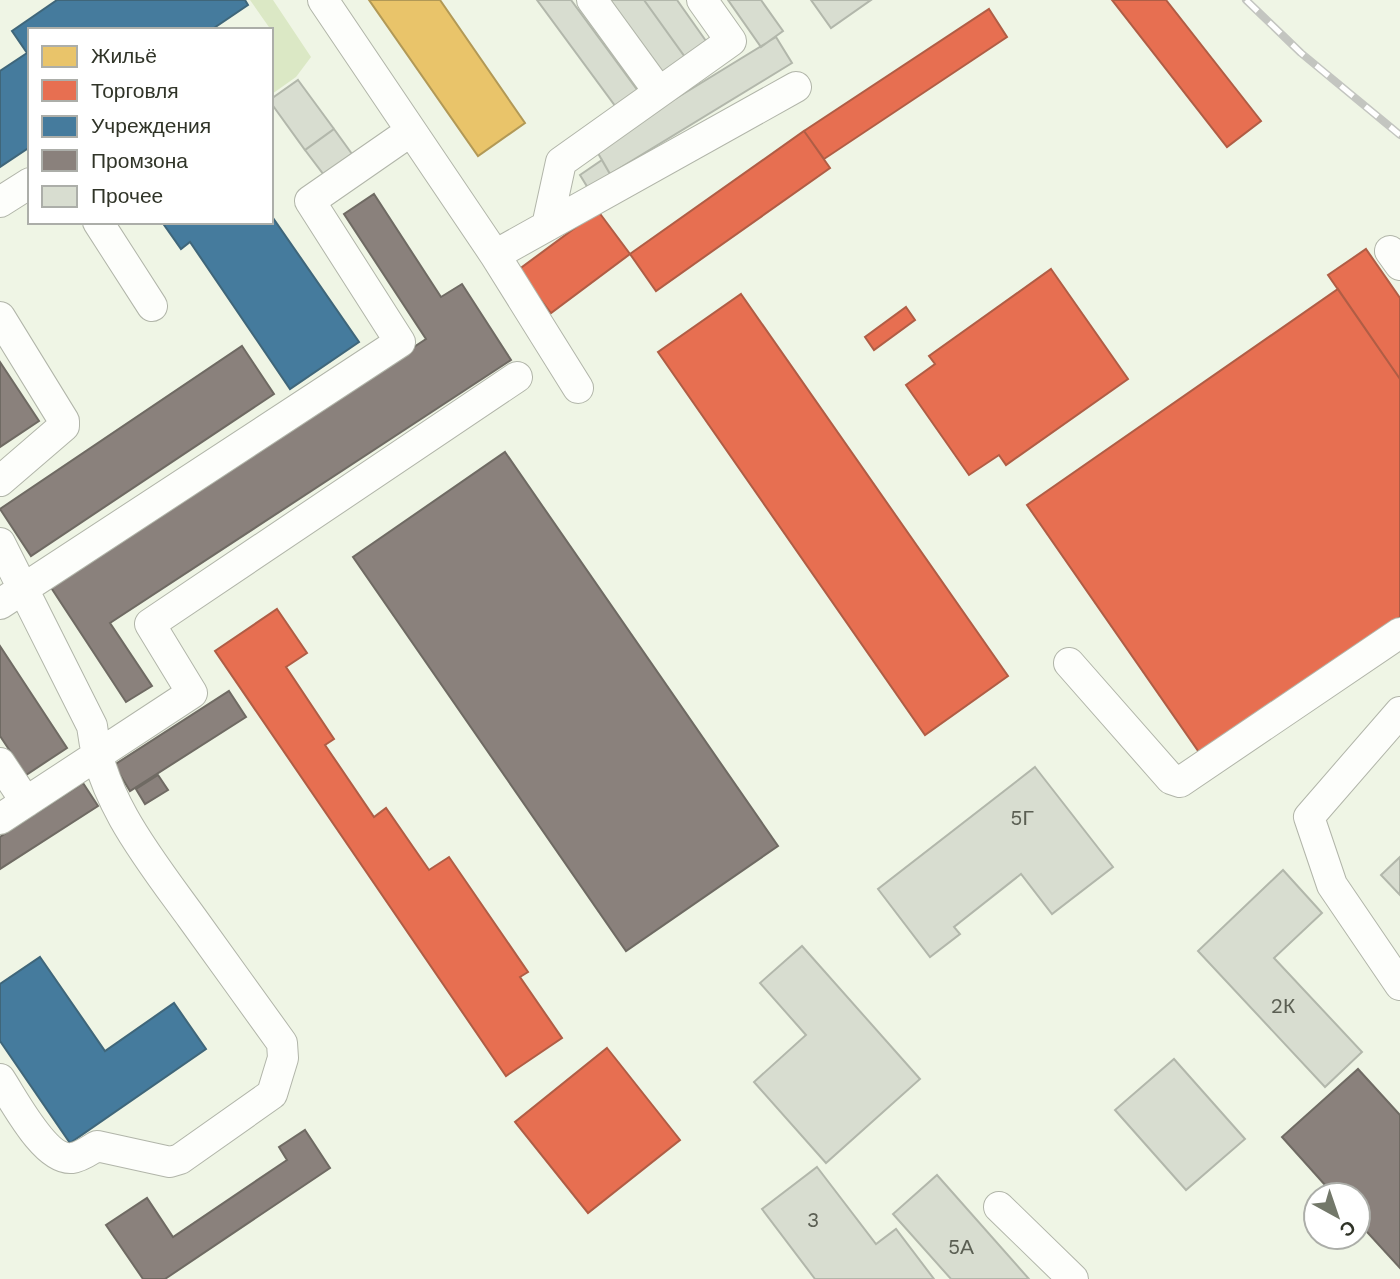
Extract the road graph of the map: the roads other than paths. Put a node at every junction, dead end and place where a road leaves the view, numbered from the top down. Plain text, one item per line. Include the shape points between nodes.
1 (323, 0) edge
2 (592, 0) edge
3 (702, 0) edge
4 (796, 88) dead end
5 (659, 92) junction
6 (411, 131) junction
7 (28, 184) edge
8 (0, 202) edge
9 (99, 224) edge
10 (547, 226) junction
11 (495, 255) junction
12 (152, 306) dead end
13 (0, 317) edge
14 (517, 377) dead end
15 (578, 388) dead end
16 (0, 481) edge
17 (0, 543) edge
18 (11, 596) edge
19 (1400, 633) edge
20 (1069, 663) dead end
21 (1400, 712) edge
22 (95, 755) junction
23 (0, 763) edge
24 (26, 802) junction
25 (0, 819) edge
26 (1400, 985) edge
27 (0, 1079) edge
28 (999, 1207) dead end
29 (1073, 1279) edge

1 - 6 street
2 - 5 street
3 - 5 street via 731,41
4 - 10 street
5 - 10 street via 561,162
6 - 11 street
6 - 18 street via 310,201 400,342
7 - 8 street
9 - 12 street
10 - 11 street
11 - 15 street
13 - 16 street via 64,421 64,426
14 - 22 street via 150,624 192,693
17 - 18 street
18 - 22 street via 92,726
19 - 20 street via 1180,782 1171,779
21 - 26 street via 1309,817 1332,885
22 - 24 street
22 - 27 street via 114,799 150,860 282,1043 283,1058 272,1094 170,1162 97,1146 75,1158 63,1158 44,1145
23 - 24 street
24 - 25 street
28 - 29 street

